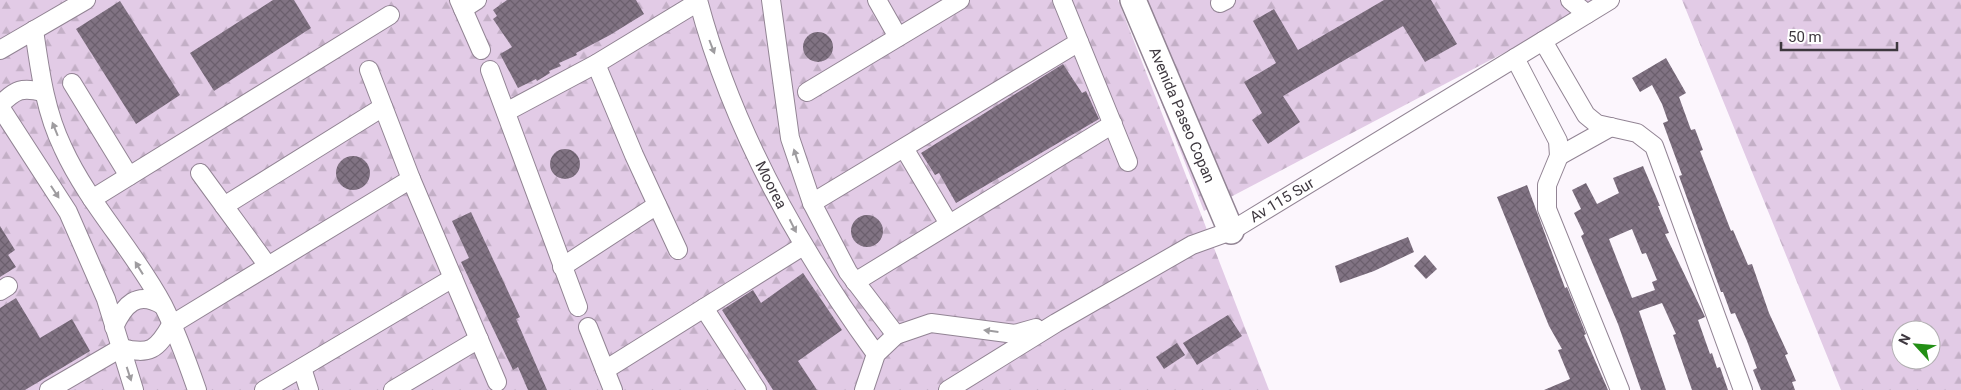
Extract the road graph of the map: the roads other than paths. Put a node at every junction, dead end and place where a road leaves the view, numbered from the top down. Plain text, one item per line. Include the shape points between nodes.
1 (86, 0) edge
2 (877, 0) edge
3 (960, 0) edge
4 (1062, 0) edge
5 (1133, 0) edge
6 (1570, 0) edge
7 (1610, 0) edge
8 (698, 1) edge
9 (466, 3) edge
10 (777, 3) edge
11 (1587, 14) junction
12 (390, 15) dead end
13 (34, 30) junction
14 (898, 37) junction
15 (1543, 41) junction
16 (1079, 42) junction
17 (0, 50) edge
18 (481, 50) dead end
19 (1515, 58) junction
20 (596, 64) junction
21 (369, 70) dead end
22 (490, 70) dead end
23 (72, 84) dead end
24 (43, 92) junction
25 (807, 92) dead end
26 (0, 106) edge
27 (384, 106) junction
28 (506, 112) junction
29 (1113, 124) junction
30 (1611, 127) junction
31 (6, 130) edge
32 (904, 148) junction
33 (1560, 156) junction
34 (1128, 162) dead end
35 (200, 173) dead end
36 (129, 176) junction
37 (411, 179) junction
38 (92, 199) junction
39 (812, 203) junction
40 (657, 204) junction
41 (224, 206) junction
42 (949, 224) junction
43 (1232, 231) junction
44 (803, 246) junction
45 (678, 250) dead end
46 (268, 266) junction
47 (562, 267) junction
48 (453, 278) junction
49 (858, 286) junction
50 (838, 302) junction
51 (162, 305) junction
52 (578, 307) dead end
53 (704, 308) junction
54 (1056, 323) junction
55 (171, 325) junction
56 (114, 327) junction
57 (588, 327) dead end
58 (896, 335) junction
59 (479, 340) junction
60 (121, 348) junction
61 (876, 354) junction
62 (302, 368) junction
63 (605, 370) junction
64 (497, 382) dead end
65 (49, 390) edge
66 (134, 390) edge
67 (197, 390) edge
68 (264, 390) edge
69 (309, 390) edge
70 (393, 390) edge
71 (613, 390) edge
72 (757, 390) edge
73 (864, 390) edge
74 (948, 390) edge
75 (1620, 390) edge
76 (1743, 390) edge

1 - 13 street
2 - 14 street
3 - 14 street
4 - 16 street
5 - 43 main road, Avenida Paseo Copan
6 - 11 street
7 - 11 street, Av 115 Sur
8 - 20 street
8 -> 44 street, Moorea via 745,134
9 - 18 street
39 -> 10 street via 790,138
11 - 15 street, Av 115 Sur
12 - 36 street
13 - 17 street
13 - 24 street
14 - 25 street
15 - 19 street, Av 115 Sur
15 - 30 street via 1586,115 1597,124
16 - 29 street
16 - 32 street
19 - 33 street via 1558,141
19 - 43 street, Av 115 Sur
20 - 28 street
20 - 40 street
21 - 27 street
22 - 28 street
23 - 36 street
24 - 26 street via 27,88 12,93
38 -> 24 street via 80,184 62,147
26 - 31 street
27 - 37 street
27 - 41 street
28 - 47 street
29 - 34 street
29 - 42 street
30 - 33 street
30 - 76 street via 1638,133 1654,146
31 -> 56 street via 68,212 106,299
32 - 39 street
32 - 42 street
33 - 75 street via 1547,185 1548,209
35 - 41 street
36 - 38 street
37 - 46 street
37 - 48 street
51 -> 38 street
39 - 49 street
40 - 45 street
40 - 47 street
41 - 46 street
42 - 49 street
43 - 54 street, Av 115 Sur via 1192,245
44 - 50 street, Moorea
44 - 53 street
46 - 55 street
47 - 52 street
48 - 59 street
48 - 62 street
49 - 50 street
49 - 58 street
50 - 61 street, Moorea
51 - 55 street
51 - 56 street via 144,299 133,301 122,311
53 - 63 street
53 - 72 street
54 -> 58 street via 1015,334 931,323
54 - 74 street, Av 115 Sur
55 - 60 street via 159,345 149,351
55 - 67 street via 180,340
56 - 60 street
57 - 63 street
58 - 61 street
59 - 64 street
59 - 70 street
60 - 65 street
60 -> 66 street
61 - 73 street
62 - 68 street
62 - 69 street
63 - 71 street

